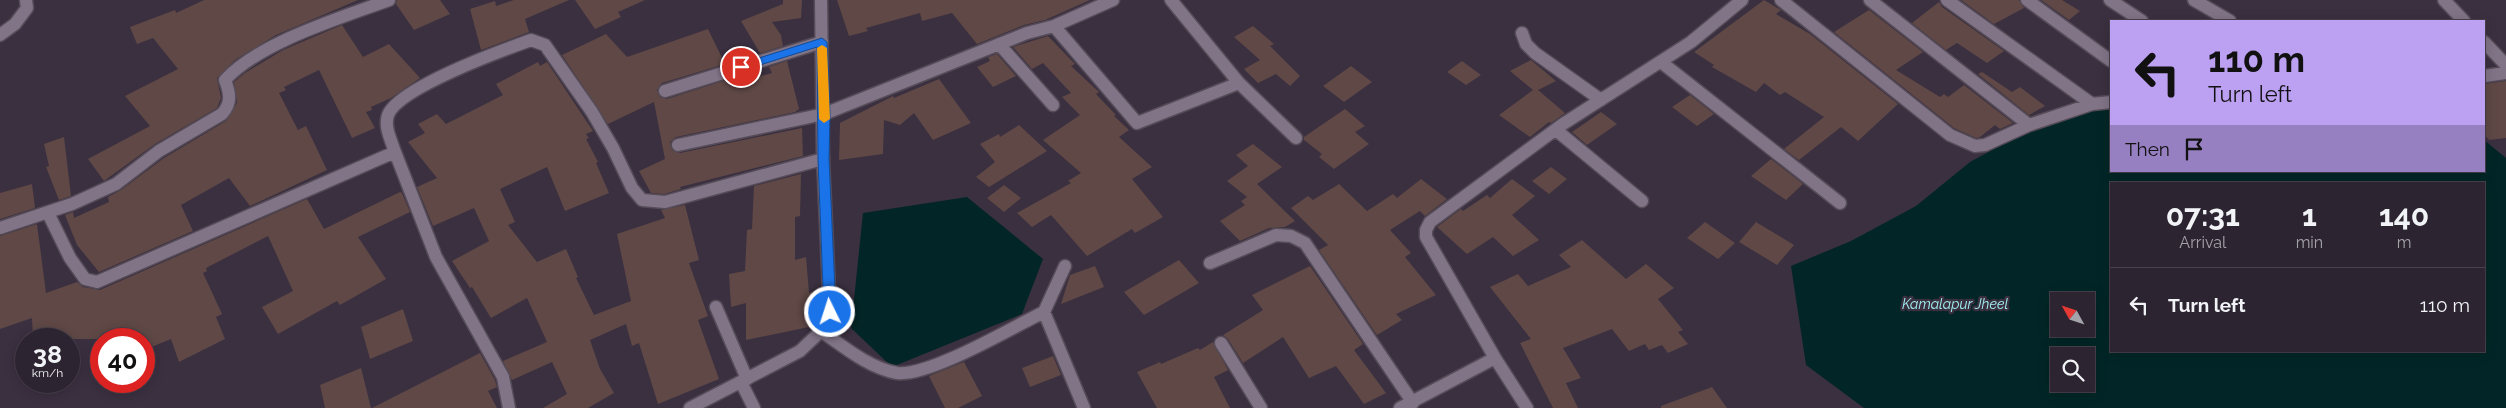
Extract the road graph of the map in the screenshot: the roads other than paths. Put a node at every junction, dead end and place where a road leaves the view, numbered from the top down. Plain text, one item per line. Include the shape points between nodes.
1 (26, 0) edge
2 (821, 0) edge
3 (1113, 0) edge
4 (1171, 0) edge
5 (1742, 0) edge
6 (1780, 0) edge
7 (1870, 0) edge
8 (1947, 0) edge
9 (2027, 0) edge
10 (2110, 0) edge
11 (2194, 0) edge
12 (2444, 0) edge
13 (382, 1) edge
14 (2140, 20) edge
15 (2228, 20) edge
16 (2463, 20) edge
17 (1054, 26) junction
18 (1522, 33) dead end
19 (0, 34) edge
20 (822, 42) junction
21 (2485, 43) edge
22 (999, 44) junction
23 (2110, 60) edge
24 (1661, 62) junction
25 (2506, 65) edge
26 (2506, 73) edge
27 (2485, 76) edge
28 (1239, 83) junction
29 (665, 91) dead end
30 (1601, 100) junction
31 (2110, 102) edge
32 (2092, 104) junction
33 (1052, 105) dead end
34 (824, 114) junction
35 (2029, 125) junction
36 (1556, 130) junction
37 (1296, 138) dead end
38 (678, 145) dead end
39 (395, 152) junction
40 (823, 159) junction
41 (1642, 201) dead end
42 (1840, 204) dead end
43 (48, 213) junction
44 (0, 228) edge
45 (1210, 264) dead end
46 (1065, 266) dead end
47 (716, 307) dead end
48 (1044, 312) junction
49 (821, 332) junction
50 (1221, 343) dead end
51 (1495, 358) junction
52 (744, 381) junction
53 (1413, 403) junction
54 (509, 408) edge
55 (690, 408) edge
56 (754, 408) edge
57 (1084, 408) edge
58 (1260, 408) edge
59 (1400, 408) edge
60 (1527, 408) edge

1 - 19 street via 27,8 15,24
2 - 20 street
3 - 17 street
4 - 28 street
5 - 24 street
6 - 35 street via 1962,142 1985,145
7 - 35 street
8 - 32 street
9 - 23 street
10 - 14 street
11 - 15 street
12 - 16 street
13 - 43 street via 306,32 237,67 225,80 231,95 230,106 222,114 159,151 116,184
17 - 22 street
17 - 28 street via 1137,124
18 - 30 street via 1526,44 1535,53
20 - 29 street
20 - 34 street
21 - 25 street
22 - 33 street
22 - 34 street
24 - 30 street
24 - 42 street
26 - 27 street
28 - 37 street
30 - 36 street
31 - 32 street
32 - 35 street
34 - 38 street
34 - 40 street
36 - 41 street
36 - 51 street via 1430,222 1426,230 1426,237
39 - 40 street via 386,125 389,111 399,100 419,88 531,40 545,45 613,148 632,188 642,200 665,202
39 - 43 street via 97,282 85,279 70,258
39 - 54 street via 436,257 503,377
40 - 49 street via 830,312
43 - 44 street
45 - 53 street via 1276,235 1291,236 1305,243
46 - 48 street
47 - 52 street
48 - 49 street via 955,356 901,374 865,360
48 - 57 street
49 - 52 street via 800,351
50 - 58 street
51 - 53 street
51 - 60 street
52 - 55 street
52 - 56 street
53 - 59 street

